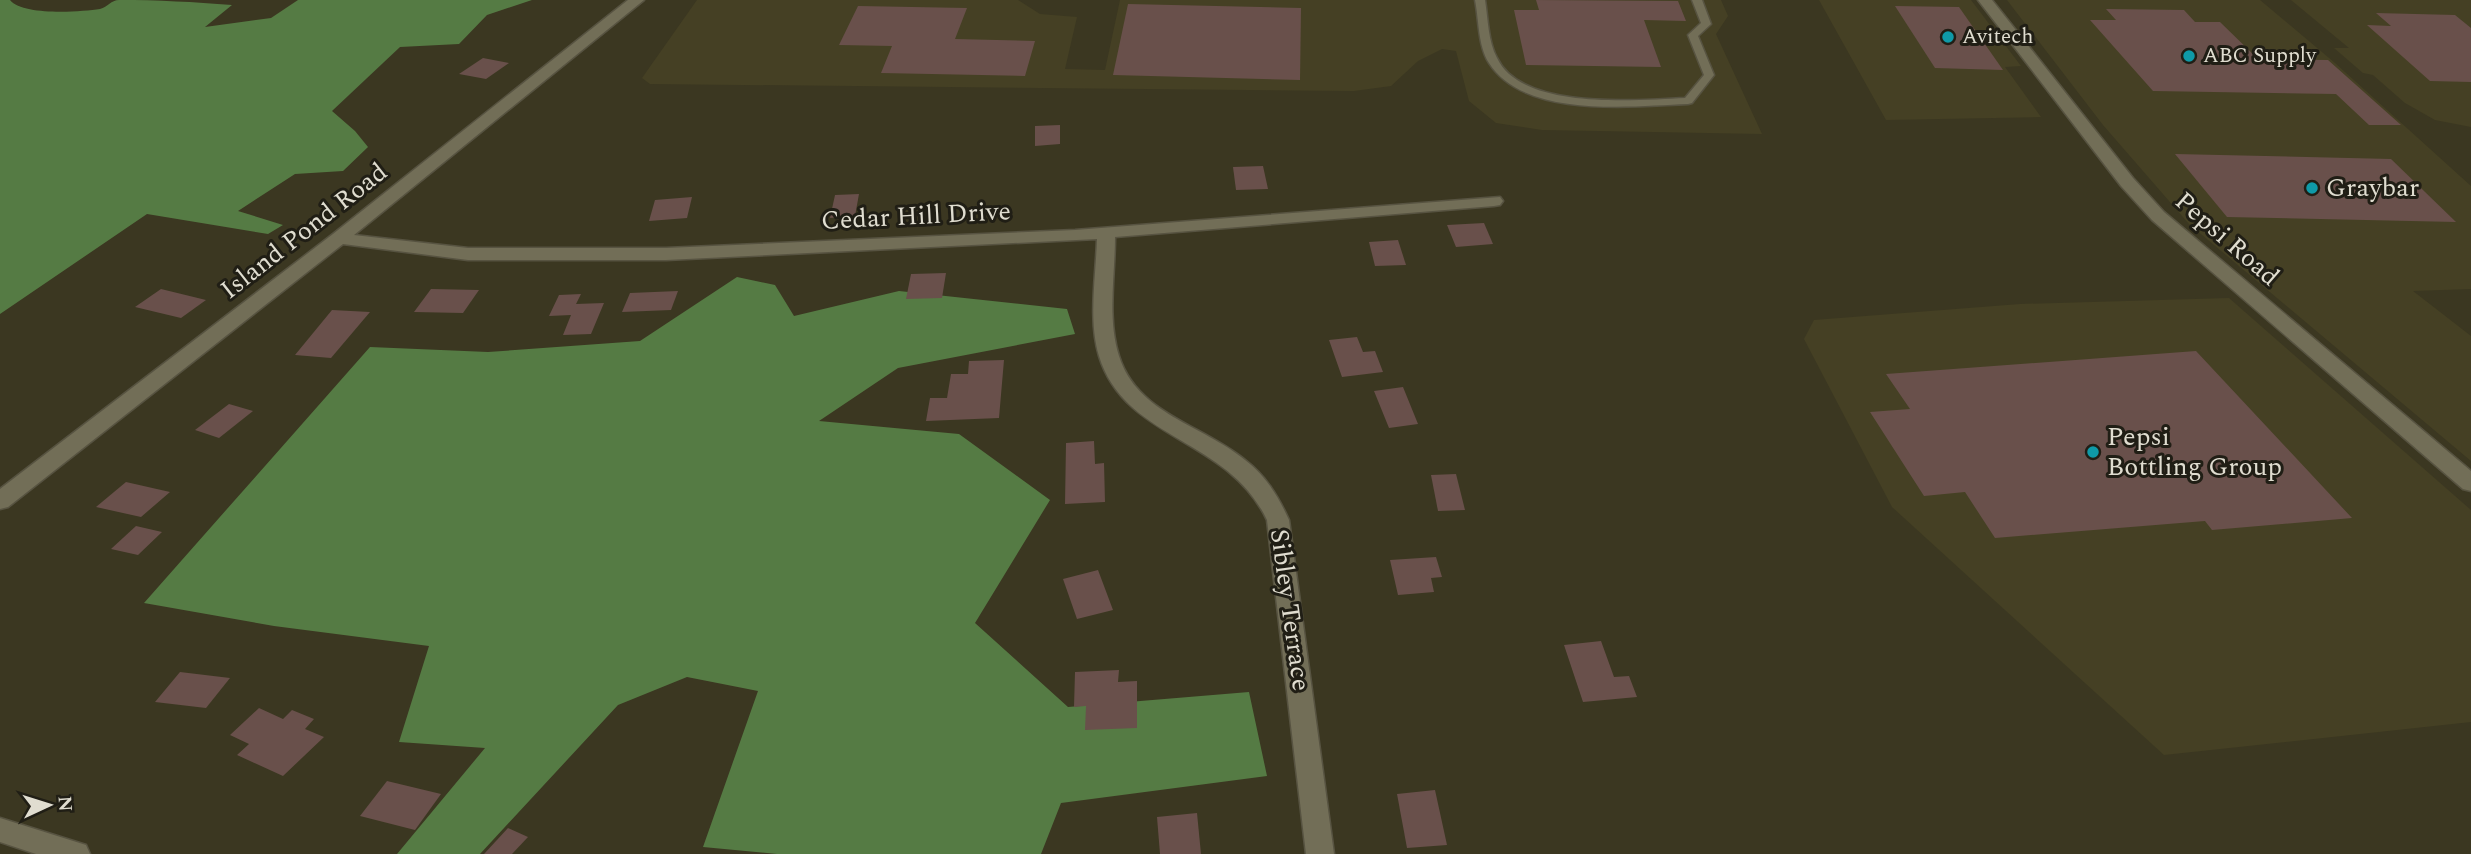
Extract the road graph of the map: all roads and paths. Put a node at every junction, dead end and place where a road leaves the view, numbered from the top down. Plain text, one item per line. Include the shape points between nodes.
1 (637, 0) edge
2 (1480, 0) edge
3 (1697, 0) edge
4 (1985, 0) edge
5 (1494, 201) dead end
6 (1106, 233) junction
7 (339, 238) junction
8 (2471, 483) edge
9 (0, 501) edge
10 (0, 830) edge
11 (76, 854) edge
12 (1320, 854) edge

1 - 7 street, Island Pond Road
2 - 3 lane via 1493,62 1514,81 1544,96 1573,102 1688,101 1709,75 1693,35 1706,24
4 - 8 street, Pepsi Road via 2158,216
5 - 6 street, Cedar Hill Drive
6 - 7 street, Cedar Hill Drive via 666,254 516,256
6 - 12 street, Sibley Terrace via 1106,341 1116,375 1144,407 1233,461 1252,478 1278,520
7 - 9 street, Island Pond Road
10 - 11 street

